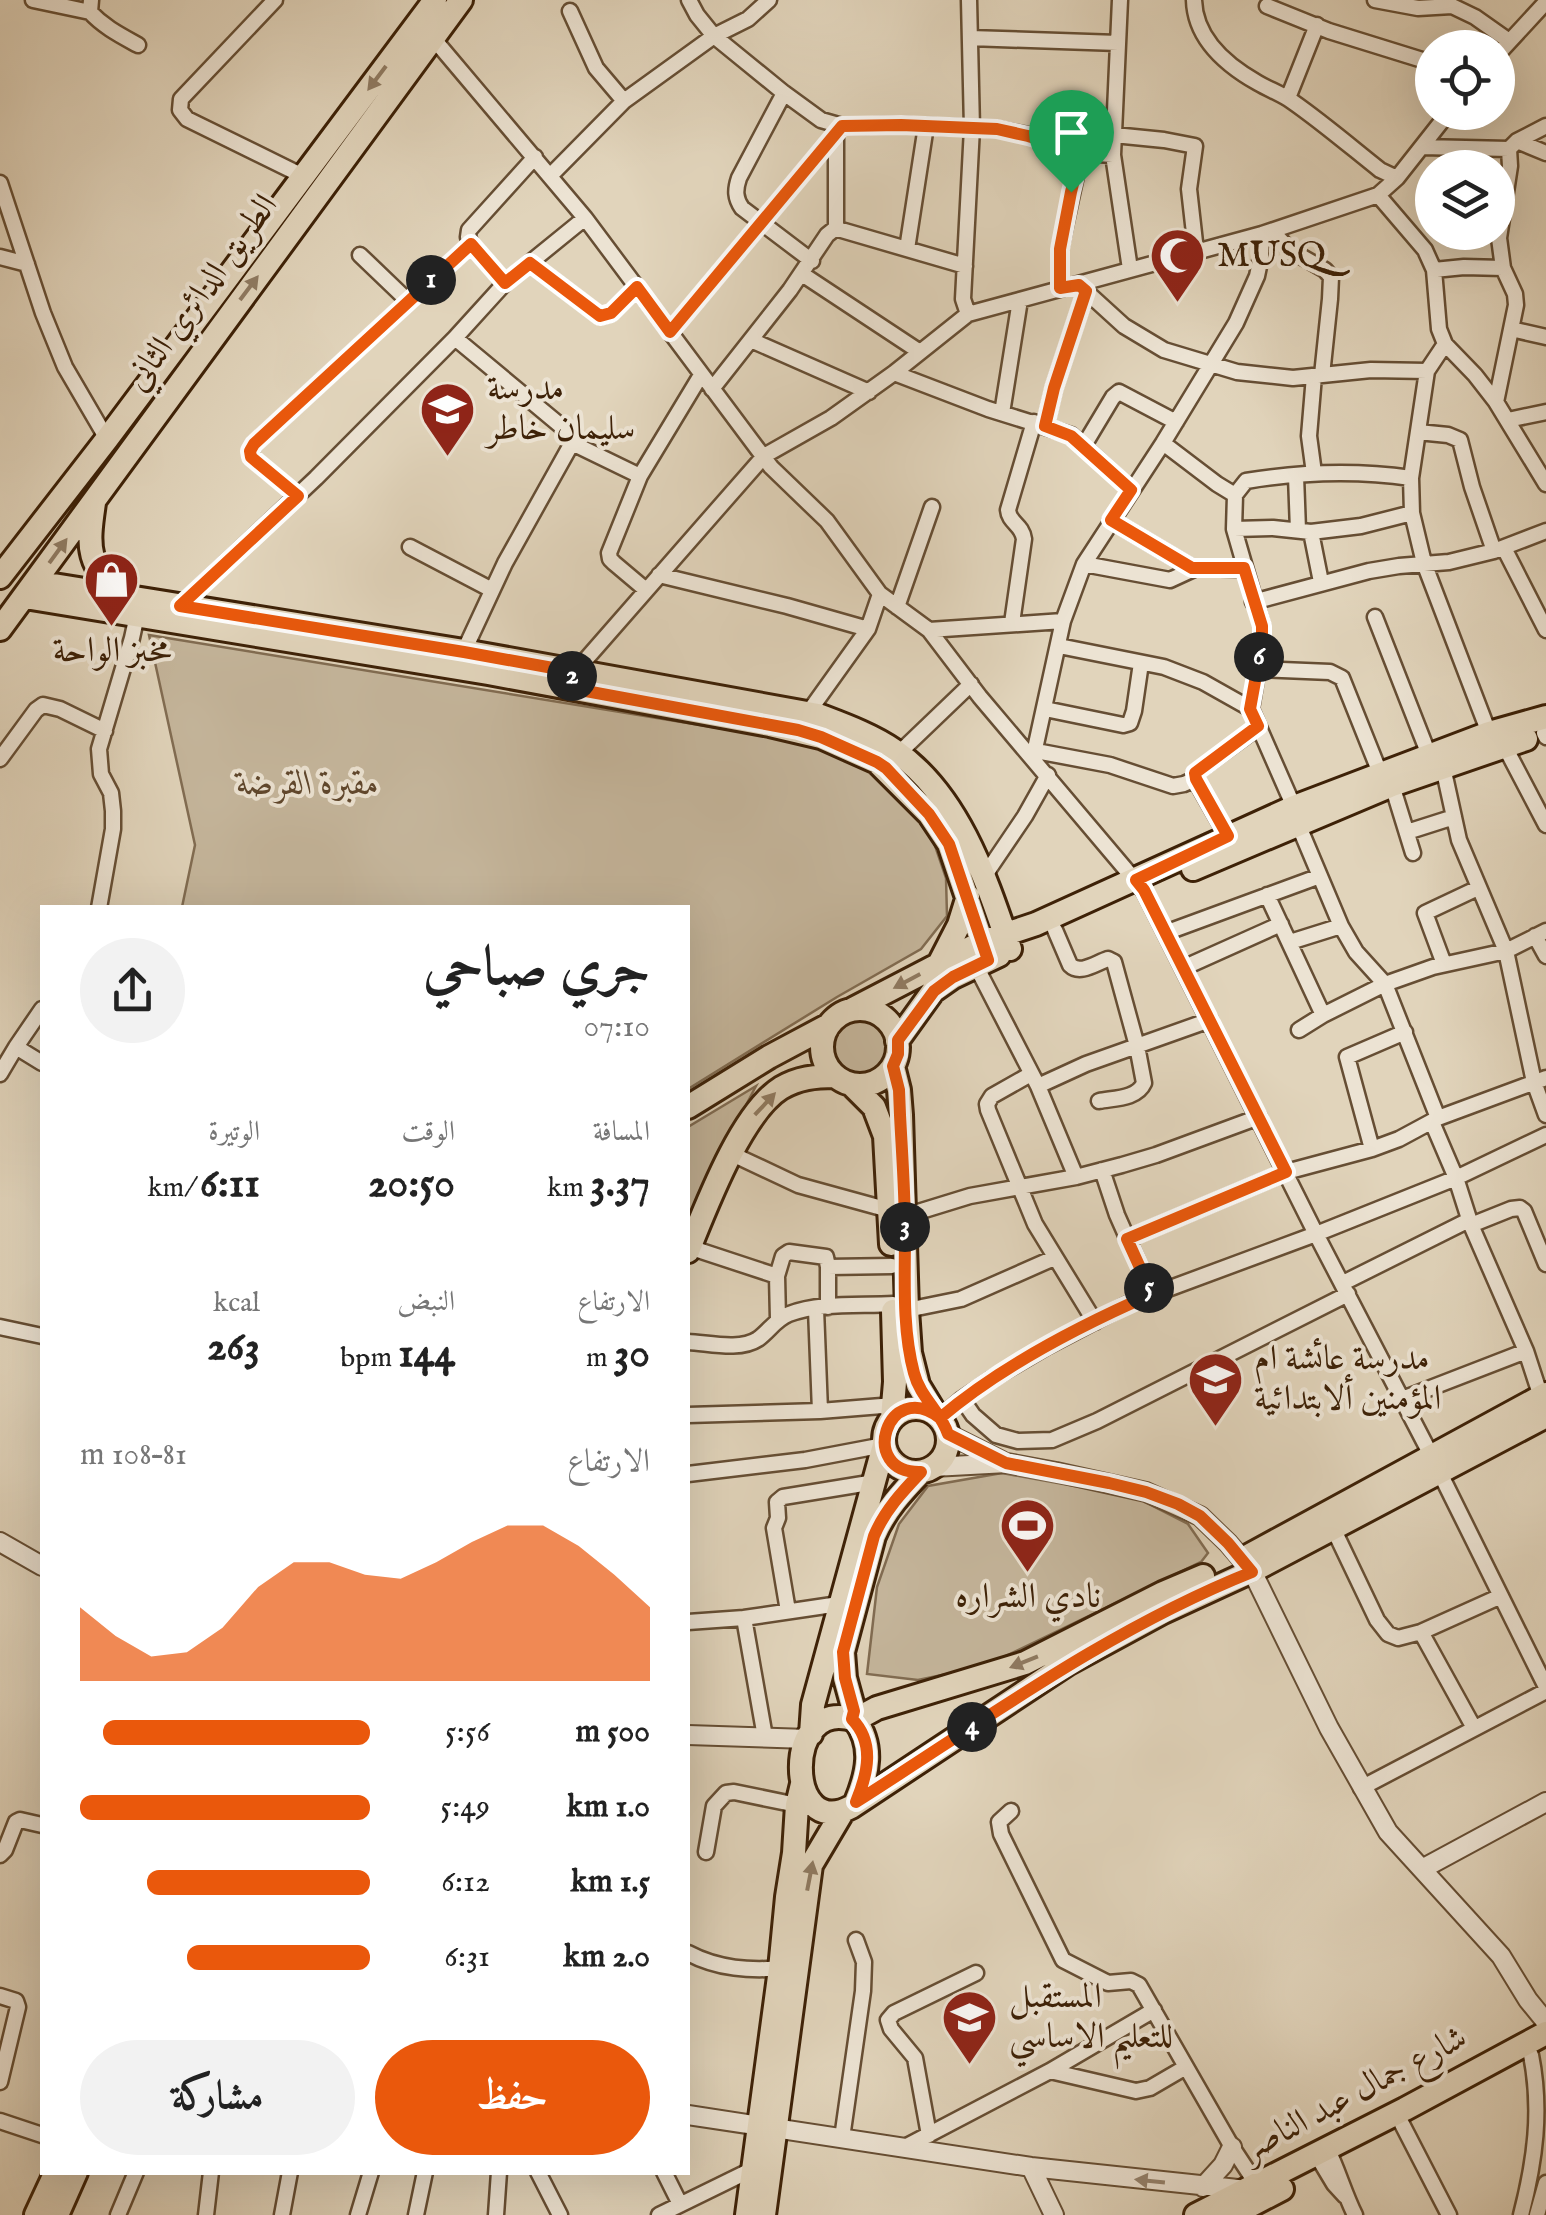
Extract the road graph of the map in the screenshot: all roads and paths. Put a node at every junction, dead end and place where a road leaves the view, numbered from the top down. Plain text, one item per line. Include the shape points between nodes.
1 (33, 0) edge
2 (275, 0) edge
3 (435, 0) edge
4 (461, 0) edge
5 (689, 0) edge
6 (768, 0) edge
7 (969, 0) edge
8 (1120, 0) edge
9 (1194, 0) edge
10 (1374, 0) edge
11 (1546, 2) edge
12 (1442, 3) edge
13 (90, 6) edge
14 (1267, 6) dead end
15 (570, 11) dead end
16 (1317, 25) junction
17 (1492, 30) edge
18 (1515, 34) edge
19 (714, 36) junction
20 (433, 38) junction
21 (970, 38) junction
22 (1118, 43) junction
23 (138, 45) dead end
24 (1415, 58) edge
25 (784, 93) junction
26 (1288, 98) junction
27 (624, 101) junction
28 (926, 126) junction
29 (1546, 126) edge
30 (972, 128) junction
31 (839, 130) junction
32 (1435, 130) edge
33 (1114, 135) junction
34 (1513, 144) junction
35 (1422, 146) junction
36 (1081, 152) junction
37 (1546, 154) edge
38 (1114, 155) junction
39 (535, 157) junction
40 (304, 176) junction
41 (551, 176) junction
42 (1397, 178) junction
43 (0, 183) edge
44 (1378, 195) junction
45 (585, 218) junction
46 (761, 223) junction
47 (837, 227) junction
48 (1267, 232) junction
49 (471, 244) junction
50 (907, 250) junction
51 (1196, 251) junction
52 (360, 255) dead end
53 (0, 256) edge
54 (812, 261) junction
55 (530, 263) junction
56 (27, 264) junction
57 (965, 266) junction
58 (1504, 268) junction
59 (1130, 269) junction
60 (1434, 270) junction
61 (802, 274) junction
62 (505, 283) junction
63 (637, 287) junction
64 (1060, 288) junction
65 (1082, 288) junction
66 (1020, 300) junction
67 (408, 301) junction
68 (968, 314) junction
69 (1511, 329) junction
70 (670, 332) junction
71 (1546, 337) edge
72 (455, 338) junction
73 (751, 340) junction
74 (1445, 344) junction
75 (920, 352) junction
76 (1211, 366) junction
77 (1426, 371) junction
78 (894, 373) junction
79 (702, 375) junction
80 (1318, 376) junction
81 (712, 389) junction
82 (869, 392) junction
83 (1496, 402) junction
84 (1546, 412) edge
85 (1002, 413) junction
86 (1508, 420) junction
87 (1176, 422) junction
88 (1039, 424) junction
89 (1418, 432) junction
90 (106, 439) junction
91 (572, 443) junction
92 (1164, 443) junction
93 (1082, 447) junction
94 (764, 456) junction
95 (1314, 473) junction
96 (640, 476) junction
97 (1296, 476) junction
98 (1410, 478) junction
99 (1546, 484) edge
100 (1131, 490) junction
101 (1235, 495) junction
102 (298, 496) junction
103 (94, 501) junction
104 (932, 507) dead end
105 (1412, 513) junction
106 (1111, 520) junction
107 (1234, 529) junction
108 (1304, 531) junction
109 (1546, 531) edge
110 (410, 547) dead end
111 (1499, 550) junction
112 (1424, 563) junction
113 (1084, 564) junction
114 (1192, 568) junction
115 (1244, 568) junction
116 (2, 570) edge
117 (659, 576) junction
118 (1321, 582) junction
119 (30, 590) junction
120 (492, 590) junction
121 (646, 590) junction
122 (880, 594) junction
123 (1254, 602) junction
124 (131, 606) junction
125 (897, 607) junction
126 (174, 613) junction
127 (1376, 617) dead end
128 (1062, 622) junction
129 (1012, 623) junction
130 (0, 629) edge
131 (868, 629) junction
132 (929, 630) junction
133 (1546, 630) edge
134 (1059, 646) junction
135 (464, 652) junction
136 (1142, 664) junction
137 (1256, 669) junction
138 (570, 680) junction
139 (970, 684) junction
140 (1045, 709) junction
141 (1250, 709) junction
142 (803, 722) junction
143 (1258, 726) junction
144 (1545, 730) edge
145 (105, 731) junction
146 (1497, 739) junction
147 (899, 754) junction
148 (1035, 755) junction
149 (0, 758) edge
150 (1436, 761) junction
151 (1048, 776) junction
152 (1196, 779) junction
153 (1386, 779) junction
154 (1296, 815) junction
155 (1454, 817) junction
156 (1546, 824) edge
157 (1407, 832) junction
158 (1228, 836) junction
159 (1414, 853) dead end
160 (1320, 876) junction
161 (1140, 885) junction
162 (975, 887) junction
163 (1478, 888) junction
164 (1267, 895) junction
165 (993, 904) junction
166 (100, 905) edge
167 (1281, 924) junction
168 (1340, 926) junction
169 (1046, 927) junction
170 (1165, 933) junction
171 (1541, 934) edge
172 (1007, 941) junction
173 (1290, 942) junction
174 (1506, 951) junction
175 (982, 956) junction
176 (1546, 956) edge
177 (939, 964) junction
178 (1444, 964) junction
179 (1183, 968) junction
180 (1385, 984) junction
181 (854, 1009) junction
182 (40, 1012) edge
183 (1322, 1015) junction
184 (1210, 1020) junction
185 (829, 1025) junction
186 (1299, 1030) dead end
187 (1405, 1032) junction
188 (898, 1040) junction
189 (1137, 1046) junction
190 (9, 1051) edge
191 (40, 1063) edge
192 (893, 1066) junction
193 (0, 1074) edge
194 (843, 1080) junction
195 (1035, 1080) junction
196 (1540, 1080) edge
197 (1099, 1101) dead end
198 (690, 1106) edge
199 (1546, 1115) edge
200 (1258, 1117) junction
201 (1435, 1120) junction
202 (1546, 1135) edge
203 (1372, 1149) junction
204 (732, 1154) junction
205 (1102, 1170) junction
206 (1286, 1172) junction
207 (1076, 1177) junction
208 (1456, 1178) junction
209 (1018, 1187) junction
210 (897, 1213) junction
211 (1470, 1223) junction
212 (1316, 1234) junction
213 (1127, 1239) junction
214 (690, 1246) edge
215 (690, 1251) edge
216 (1054, 1258) junction
217 (1546, 1264) edge
218 (892, 1266) junction
219 (828, 1267) junction
220 (777, 1276) junction
221 (1345, 1289) junction
222 (1152, 1294) junction
223 (900, 1307) junction
224 (822, 1308) junction
225 (778, 1319) junction
226 (1095, 1322) junction
227 (0, 1326) edge
228 (40, 1336) edge
229 (690, 1342) edge
230 (1526, 1352) junction
231 (962, 1399) junction
232 (1402, 1399) junction
233 (1545, 1404) edge
234 (820, 1411) junction
235 (893, 1412) junction
236 (690, 1416) edge
237 (941, 1422) junction
238 (884, 1445) junction
239 (1006, 1463) junction
240 (1436, 1464) junction
241 (927, 1470) junction
242 (690, 1474) edge
243 (874, 1482) junction
244 (1334, 1528) junction
245 (0, 1542) edge
246 (40, 1565) edge
247 (1247, 1565) junction
248 (1500, 1596) junction
249 (839, 1604) junction
250 (788, 1611) junction
251 (744, 1618) junction
252 (690, 1622) edge
253 (1420, 1632) junction
254 (1546, 1689) edge
255 (854, 1719) junction
256 (1474, 1728) junction
257 (690, 1735) edge
258 (809, 1736) junction
259 (765, 1737) junction
260 (1361, 1788) junction
261 (799, 1794) junction
262 (1546, 1802) edge
263 (850, 1806) junction
264 (1011, 1811) dead end
265 (40, 1825) edge
266 (706, 1852) dead end
267 (0, 1855) edge
268 (1422, 1869) junction
269 (856, 1940) dead end
270 (690, 1954) edge
271 (788, 1968) junction
272 (976, 1973) dead end
273 (0, 1996) edge
274 (1528, 2000) junction
275 (1154, 2010) junction
276 (1546, 2022) edge
277 (1546, 2033) edge
278 (1533, 2049) edge
279 (1186, 2067) junction
280 (1050, 2071) junction
281 (0, 2082) edge
282 (690, 2115) edge
283 (0, 2121) edge
284 (1402, 2124) junction
285 (767, 2127) junction
286 (40, 2135) edge
287 (929, 2135) junction
288 (842, 2138) junction
289 (1232, 2147) junction
290 (905, 2148) junction
291 (1325, 2158) junction
292 (1031, 2167) junction
293 (753, 2169) junction
294 (55, 2175) edge
295 (75, 2175) edge
296 (135, 2175) edge
297 (211, 2175) edge
298 (289, 2175) edge
299 (370, 2175) edge
300 (424, 2175) edge
301 (499, 2175) edge
302 (540, 2175) edge
303 (666, 2175) edge
304 (1546, 2183) edge
305 (1203, 2186) junction
306 (1253, 2193) junction
307 (680, 2204) junction
308 (36, 2215) edge
309 (57, 2215) edge
310 (118, 2215) edge
311 (206, 2215) edge
312 (282, 2215) edge
313 (358, 2215) edge
314 (416, 2215) edge
315 (496, 2215) edge
316 (560, 2215) edge
317 (659, 2215) edge
318 (747, 2215) edge
319 (764, 2215) edge
320 (1054, 2215) edge
321 (1196, 2215) edge
322 (1232, 2215) edge
323 (1356, 2215) edge
324 (1448, 2215) edge
325 (1521, 2215) edge
326 (1537, 2215) edge

1 - 13 street
2 - 40 street via 181,99 180,110 187,120
3 -> 40 main road, الطريق الدائري الثاني
4 - 20 main road, الطريق الدائري الثاني
5 - 19 street
6 - 19 street
7 - 21 street
8 - 22 street
9 - 26 street via 1209,45
10 - 12 street via 1418,8
11 - 18 street
12 - 17 street
13 - 23 street via 104,26
14 - 16 street
15 - 27 street via 596,68
16 - 24 street
16 - 26 street
19 - 25 street
19 - 27 street
20 - 39 street
103 -> 20 main road, الطريق الدائري الثاني
21 - 22 street
21 - 30 street
22 - 33 street
25 - 31 street
25 - 46 street via 736,188 739,203
26 - 42 street
27 - 41 street
28 - 30 street
28 - 31 street
28 - 50 street
29 - 34 street
30 - 36 street
30 - 57 street
31 - 46 street
31 - 47 street
32 - 35 street
33 - 38 street
33 - 51 street via 1194,146 1189,189
34 - 35 street
34 - 37 street
34 - 58 street via 1499,238
35 - 42 street
36 - 38 street
36 - 64 street via 1060,249
38 - 59 street
39 - 41 street
39 - 49 street via 469,230
40 - 90 main road, الطريق الدائري الثاني
41 - 45 street
42 - 44 street
43 - 56 street
44 - 48 street
44 - 60 street
45 - 55 street
45 - 63 street
46 - 54 street
46 - 70 street
47 - 50 street
47 - 54 street
48 - 51 street
48 - 76 street via 1256,276
48 - 80 street via 1331,277
49 - 62 street
49 - 67 street
50 - 57 street
51 - 59 street
52 - 67 street
53 - 56 street
54 - 61 street
55 - 62 street
55 - 63 street via 600,316
56 - 90 street via 65,367
57 - 68 street
58 - 60 street
58 - 69 street via 1516,294
59 - 65 street
60 - 74 street
61 - 73 street
61 - 75 street
62 - 72 street
63 - 70 street
64 - 65 street
64 - 66 street
65 - 76 street via 1139,336
65 - 88 street
66 - 68 street
66 - 85 street
67 - 102 street via 250,451
68 - 75 street
69 - 71 street
69 - 83 street
70 - 79 street
72 - 91 street via 567,431
72 - 102 street
73 - 81 street
73 - 82 street
74 - 77 street
74 - 83 street
75 - 78 street
76 - 80 street via 1265,377
76 - 87 street
77 - 80 street
77 - 89 street
78 - 82 street
78 - 85 street
79 - 81 street
79 - 96 street
80 - 95 street via 1309,436
81 - 94 street
82 - 94 street
83 - 86 street
84 - 86 street
85 - 88 street
86 - 99 street
87 - 92 street
87 - 93 street via 1119,392
88 - 93 street
88 - 129 street via 1008,510 1024,539
89 - 98 street
89 - 111 street via 1460,440
90 - 116 main road, الطريق الدائري الثاني
91 - 96 street
91 - 120 street
92 - 100 street
92 - 101 street
93 - 100 street
94 - 117 street
94 - 122 street via 826,521
95 - 97 street
95 - 98 street
96 - 121 street via 609,552
97 - 101 street via 1246,481
97 - 108 street
98 - 105 street
100 - 106 street
101 - 107 street
102 - 126 street
119 -> 103 main road, الطريق الدائري الثاني
103 - 124 main road via 95,564
104 - 125 street
105 - 108 street
105 - 112 street
106 - 113 street
106 - 114 street
107 - 108 street
107 - 115 street
108 - 118 street
109 - 111 street
110 - 120 street
111 - 112 street
111 - 133 street
112 - 118 street
112 - 146 street
113 - 114 street via 1164,580
113 - 128 street
114 - 115 street
115 - 123 street
117 - 121 street
117 - 131 street
118 - 123 street
119 - 124 main road
119 - 130 main road, الطريق الدائري الثاني
120 - 135 street
121 - 138 street
122 - 125 street
122 - 131 street
123 - 137 street via 1262,626
124 - 126 main road
124 - 145 street via 132,638
125 - 132 street
126 - 135 main road
126 - 138 main road
127 - 150 street
128 - 129 street
128 - 134 street
129 - 132 street
131 - 142 street
132 - 139 street
134 - 136 street
134 - 140 street
135 - 138 main road
136 - 140 street via 1130,723
136 - 141 street via 1203,682
137 - 141 street
137 - 153 street via 1342,678
138 - 142 main road
139 - 147 street
139 - 148 street
140 - 148 street
141 - 143 street
142 - 147 main road via 857,730
142 - 162 main road via 886,768 929,814
143 - 152 street via 1196,770
143 - 154 street
144 - 146 main road
145 - 149 street via 44,706
145 - 166 street via 99,763 111,794 113,829
146 - 150 main road
146 - 156 street
147 - 162 main road via 966,836
148 - 151 street
148 - 152 street via 1110,764 1173,786
150 - 153 main road
150 - 155 street
151 - 161 street
151 - 162 street
152 - 158 street
153 - 154 main road
153 - 157 street
154 - 158 main road
154 - 160 street
154 - 161 main road
155 - 157 street
155 - 163 street
157 - 159 street
158 - 161 main road
160 - 164 street
160 - 168 street
161 - 169 main road
161 - 170 street
162 - 165 main road
162 - 175 main road
162 - 177 main road
163 - 174 street
163 - 178 street via 1426,912
164 - 167 street
164 - 170 street
165 - 169 main road
165 - 172 main road
167 - 173 street
167 - 179 street
168 - 173 street
168 - 180 street
169 - 172 main road
169 - 189 street via 1074,970 1114,962
170 - 179 street
171 - 174 street
171 - 176 street
172 - 175 main road
173 - 183 street
174 - 178 street
174 - 196 street
175 - 177 main road
175 - 188 main road via 934,991
175 - 195 street
177 -> 181 main road
178 - 180 street
179 - 184 street
180 - 183 street
180 - 187 street
181 - 185 main road
181 - 188 main road via 877,1012
182 - 190 street
183 - 186 street
184 - 189 street
184 - 200 street
185 - 194 main road via 822,1052
185 - 198 main road
187 - 201 street
187 - 203 street via 1347,1056
188 - 192 main road
189 - 195 street
189 - 197 street via 1142,1088
190 - 191 street
190 - 193 street
192 - 194 main road via 875,1082
192 - 210 main road via 899,1090
204 -> 194 main road via 771,1095 813,1076
194 - 210 main road via 882,1122
195 - 207 street
195 - 209 street via 987,1104
196 - 199 street
196 - 201 street
200 - 205 street
200 - 206 street
201 - 203 street
201 - 208 street
202 - 208 street
203 - 206 street
204 - 210 street via 811,1190
204 - 214 main road
205 - 207 street
205 - 213 street
206 - 212 street
206 - 213 street
207 - 209 street
208 - 211 street
208 - 212 street
209 - 210 street
209 - 216 street
210 - 218 main road
210 - 223 main road
211 - 217 street via 1520,1208
211 - 221 street
211 - 230 street
212 - 221 street
212 - 222 street
213 - 222 street
215 - 220 street
216 - 223 street via 960,1300
216 - 226 street
218 - 219 street
218 - 223 main road
219 - 220 street via 826,1257 789,1252
219 - 224 street
220 - 225 street
221 - 231 street via 1052,1440 996,1436
221 - 232 street
222 - 226 street
223 - 224 street
223 - 235 main road
223 - 237 main road via 914,1374
224 - 225 street
224 - 234 street
225 - 229 street via 744,1345
226 - 231 street
227 - 228 street
230 - 232 street
230 - 233 street
231 - 237 street
232 - 240 street
233 - 240 main road
234 - 235 street
234 - 236 street
235 - 237 main road via 917,1408
235 - 238 main road
237 - 239 street
237 - 241 main road via 945,1453
238 - 241 main road via 897,1466
238 - 242 street
238 - 243 main road
239 - 241 street
239 - 247 street via 1163,1498 1200,1516
240 - 244 main road
240 - 247 main road via 1364,1492
240 - 248 street
241 - 255 main road via 892,1503 874,1536 843,1652
243 - 249 main road
243 - 250 street via 777,1502 774,1528
244 - 247 main road
244 - 253 street via 1388,1634
245 - 246 street
247 -> 255 main road via 1162,1594 1025,1663
247 - 260 street
247 - 263 main road via 1067,1664
248 - 253 street
248 - 254 street
249 - 250 street
249 - 258 main road
250 - 251 street
251 - 252 street
251 - 259 street
253 - 256 street
254 - 256 street
255 - 258 main road via 828,1717
255 - 263 main road via 868,1753 863,1786
256 - 260 street
257 - 259 street
258 - 259 street
258 - 261 main road
260 - 268 street
261 - 263 main road via 829,1813
261 - 266 street via 726,1793 714,1806
261 - 271 main road via 787,1897
262 - 268 street
271 -> 263 main road via 811,1865
264 - 275 street via 1000,1822 1001,1834 1064,1960 1108,1983 1136,1982
265 - 267 street via 16,1822
268 - 274 street via 1501,1956
269 - 288 street via 863,1990
270 - 271 street via 728,1967
271 - 285 main road
272 - 287 street via 888,2020 915,2058
273 - 281 street via 16,2000 18,2008
274 - 276 street
274 - 278 street
275 - 279 street
275 - 280 street
277 - 278 main road, شارع جمال عبد الناصر
278 - 284 main road, شارع جمال عبد الناصر
278 - 291 main road, شارع جمال عبد الناصر
278 - 325 street via 1536,2137
279 - 280 street via 1136,2090
279 - 289 street
280 - 287 street
282 - 285 street
283 - 286 street
284 - 291 main road, شارع جمال عبد الناصر
284 - 324 street
285 - 288 street
285 - 293 main road
285 - 319 main road
287 - 290 street
288 - 290 street
289 - 305 street
289 - 306 street
290 - 292 street
291 - 306 main road, شارع جمال عبد الناصر
291 - 323 street
305 -> 292 street
292 - 320 street
293 - 307 street
293 - 318 main road
294 - 308 main road
295 - 309 main road
296 - 310 street
297 - 311 street
298 - 312 street
299 - 313 street
300 - 314 street
301 - 315 street
302 - 316 street
303 - 307 street
304 - 326 street
305 - 306 street
306 - 321 main road, شارع جمال عبد الناصر
306 - 322 main road, شارع جمال عبد الناصر
307 - 317 street

